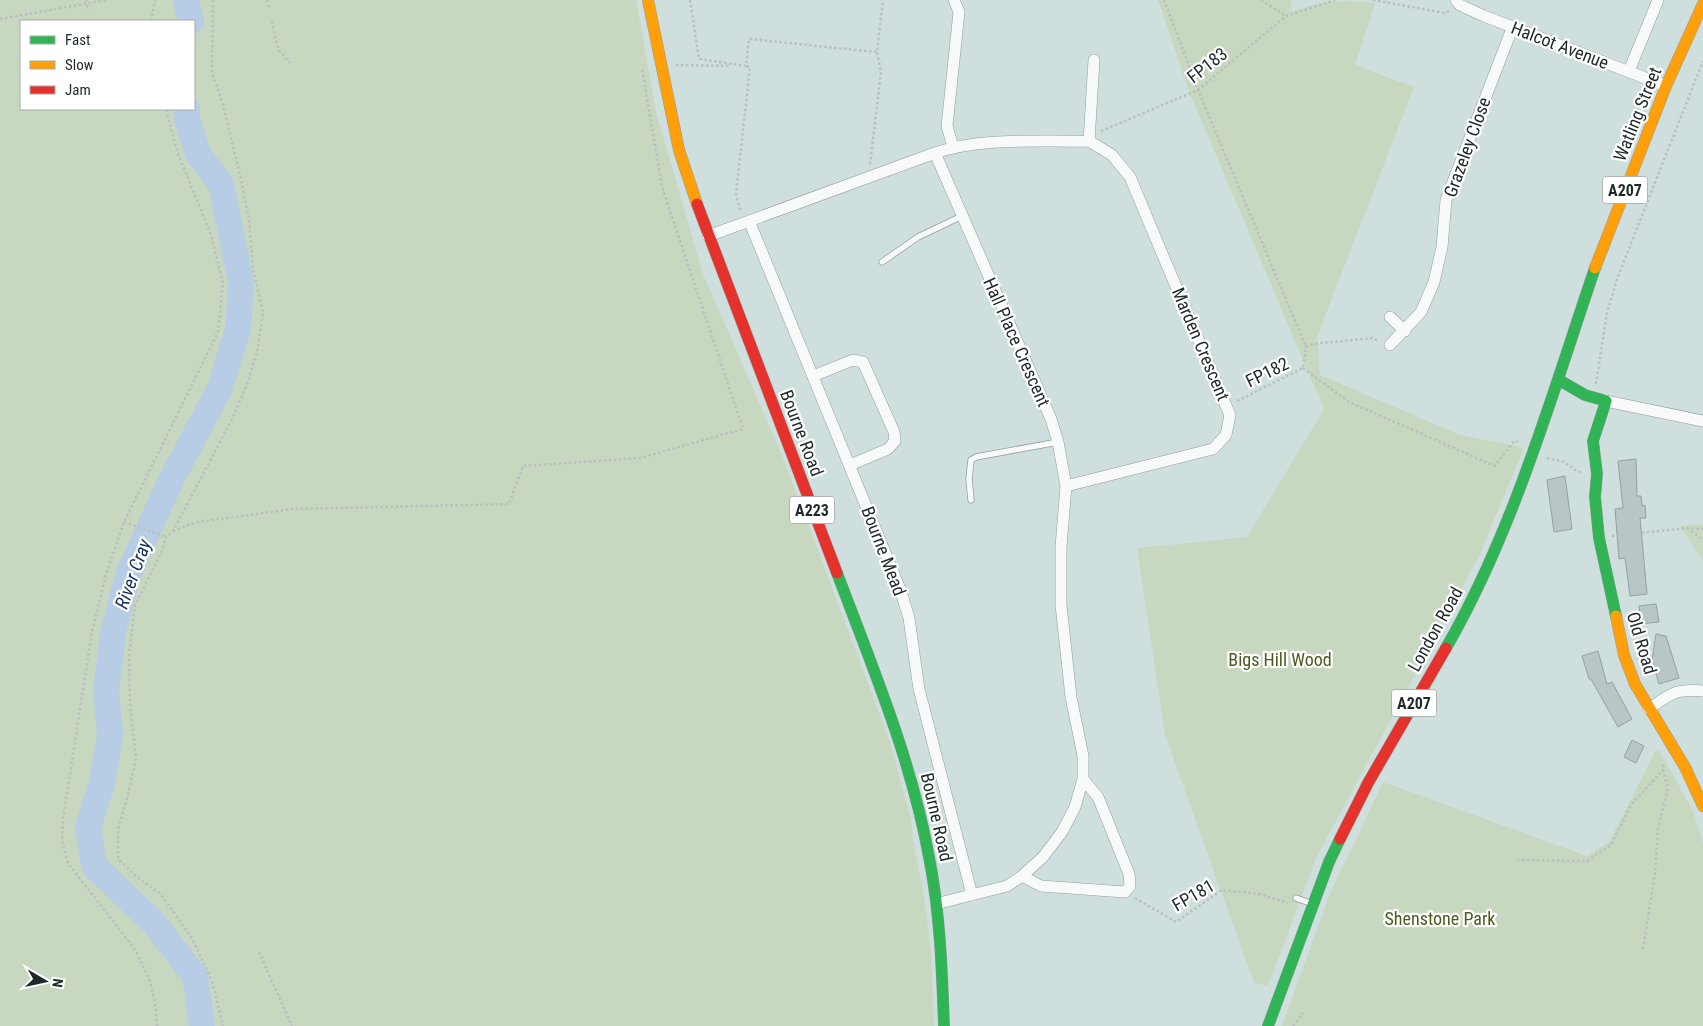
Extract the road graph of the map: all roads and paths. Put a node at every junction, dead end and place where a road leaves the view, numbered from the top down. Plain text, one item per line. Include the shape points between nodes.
1 (106, 0) edge
2 (155, 0) edge
3 (213, 0) edge
4 (267, 0) edge
5 (648, 0) edge
6 (690, 0) edge
7 (883, 0) edge
8 (954, 0) edge
9 (1164, 0) edge
10 (1262, 0) edge
11 (1335, 0) edge
12 (1373, 0) edge
13 (1658, 0) edge
14 (87, 2) edge
15 (1458, 3) edge
16 (1703, 4) edge
17 (269, 8) dead end
18 (88, 11) dead end
19 (1286, 16) junction
20 (0, 19) edge
21 (151, 20) edge
22 (272, 21) dead end
23 (1513, 26) junction
24 (877, 52) junction
25 (641, 59) dead end
26 (1094, 60) dead end
27 (1703, 61) edge
28 (292, 64) dead end
29 (660, 64) junction
30 (732, 66) junction
31 (746, 66) junction
32 (1629, 71) junction
33 (1666, 86) junction
34 (1198, 90) junction
35 (166, 110) edge
36 (1089, 140) junction
37 (953, 147) junction
38 (935, 153) junction
39 (868, 176) junction
40 (962, 216) junction
41 (747, 224) junction
42 (708, 236) junction
43 (882, 262) dead end
44 (1390, 317) dead end
45 (1405, 331) junction
46 (1390, 345) joint
47 (1306, 347) junction
48 (1303, 368) junction
49 (813, 376) junction
50 (1559, 380) junction
51 (1594, 398) junction
52 (1606, 401) junction
53 (1227, 406) junction
54 (1703, 421) edge
55 (1058, 442) junction
56 (1532, 455) junction
57 (850, 465) junction
58 (1597, 474) junction
59 (1066, 486) junction
60 (971, 500) dead end
61 (124, 522) junction
62 (1687, 528) junction
63 (1703, 529) edge
64 (173, 531) junction
65 (166, 537) junction
66 (1599, 538) junction
67 (1703, 540) edge
68 (1703, 691) edge
69 (1649, 709) junction
70 (1673, 749) junction
71 (1663, 770) junction
72 (1083, 779) junction
73 (1703, 806) edge
74 (1517, 860) dead end
75 (1022, 876) junction
76 (1124, 892) junction
77 (972, 895) junction
78 (1296, 898) dead end
79 (936, 904) junction
80 (1311, 907) junction
81 (1643, 949) dead end
82 (259, 952) dead end
83 (1303, 1013) dead end
84 (156, 1026) edge
85 (223, 1026) edge
86 (292, 1026) edge
87 (944, 1026) edge
88 (1268, 1026) edge
89 (1293, 1026) edge

1 - 14 path
2 - 21 path
3 - 64 path via 212,73 241,179 249,220 253,269 263,313 248,382
4 - 17 path
5 - 29 main road, Bourne Road / A223
6 - 30 path via 699,59
7 - 24 path
8 - 37 street via 958,12 947,126
9 - 34 path
10 - 19 path
11 - 19 path, FP183
12 - 15 path via 1444,13
13 - 32 street, Watling Street
14 - 18 path
14 - 20 path
15 - 23 street, Halcot Avenue
16 - 33 main road, Watling Street / A207
19 - 34 path, FP183
22 - 28 path via 278,49
23 - 32 street, Halcot Avenue
23 - 45 street, Grazeley Close via 1446,200 1442,247 1434,282 1422,312
24 - 31 path via 749,39
24 - 39 path via 881,72
25 - 64 path via 662,187 743,429 640,458 523,466 509,504 293,508 198,522
26 - 36 street
27 - 51 path via 1617,278 1607,313
29 - 30 path
29 - 42 main road, Bourne Road / A223 via 679,150
30 - 31 path
31 - 41 path via 750,66 736,194
32 - 33 street, Halcot Avenue
33 - 50 main road, Watling Street / A207 via 1601,250
34 - 36 path, FP183 via 1096,133
34 - 47 path
35 - 61 path via 178,151 211,235 223,283 218,332
36 - 37 street
36 - 53 street, Marden Crescent via 1112,155 1130,177
37 - 38 street
38 - 39 street
38 - 40 street, Hall Place Crescent
39 - 41 street
40 - 43 lane via 918,237
40 - 55 street, Hall Place Crescent via 1051,419
41 - 42 street
41 - 49 street, Bourne Mead
42 - 79 main road, Bourne Road / A223 via 891,715 926,841
44 - 45 street
45 - 46 street, Grazeley Close
46 - 47 path, FP182 via 1372,338
47 - 48 path, FP182
48 - 53 path, FP182
48 - 56 path via 1349,402 1495,466 1514,441 1521,443 1522,452
49 - 57 street, Bourne Mead
49 - 57 street via 853,360 863,362 884,407 895,441 892,446
50 - 51 main road
50 - 56 main road, London Road / A207
51 - 52 main road
52 - 54 street
52 - 58 main road, Old Road via 1605,442
53 - 59 street, Marden Crescent via 1230,415 1226,435 1213,449
55 - 59 street, Hall Place Crescent
55 - 60 lane via 976,457 972,460 969,479
56 - 58 path via 1564,462 1578,472
56 - 80 main road, London Road / A207 via 1491,562 1457,629 1368,783
57 - 77 street, Bourne Mead via 900,589 921,698
58 - 66 main road, Old Road via 1595,497
59 - 72 street, Hall Place Crescent via 1061,605 1072,698 1083,756
61 - 65 path
61 - 84 path via 105,578 92,632 62,841 68,863 136,951 150,981
62 - 63 path
62 - 66 path
62 - 67 path
64 - 65 path
65 - 85 path via 135,605 129,655 136,758 118,829 118,859 160,893 192,938 212,981
66 - 69 main road, Old Road via 1624,655
68 - 69 street via 1682,690 1670,694
69 - 70 main road, Old Road
70 - 71 path via 1665,755
70 - 73 main road, Old Road
71 - 74 path via 1631,805 1611,845 1587,860
71 - 81 path via 1668,788 1658,828 1655,874
72 - 75 street, Hall Place Crescent via 1075,807 1062,832 1043,857
72 - 76 street via 1098,797 1129,874 1130,886
75 - 76 street via 1041,886
75 - 77 street, Hall Place Crescent via 1007,886
76 - 80 path, FP181 via 1176,922 1222,890 1259,894
77 - 79 street, Hall Place Crescent
78 - 80 lane
79 - 87 main road, Bourne Road / A223
80 - 88 main road, London Road / A207
82 - 86 path
83 - 89 path

